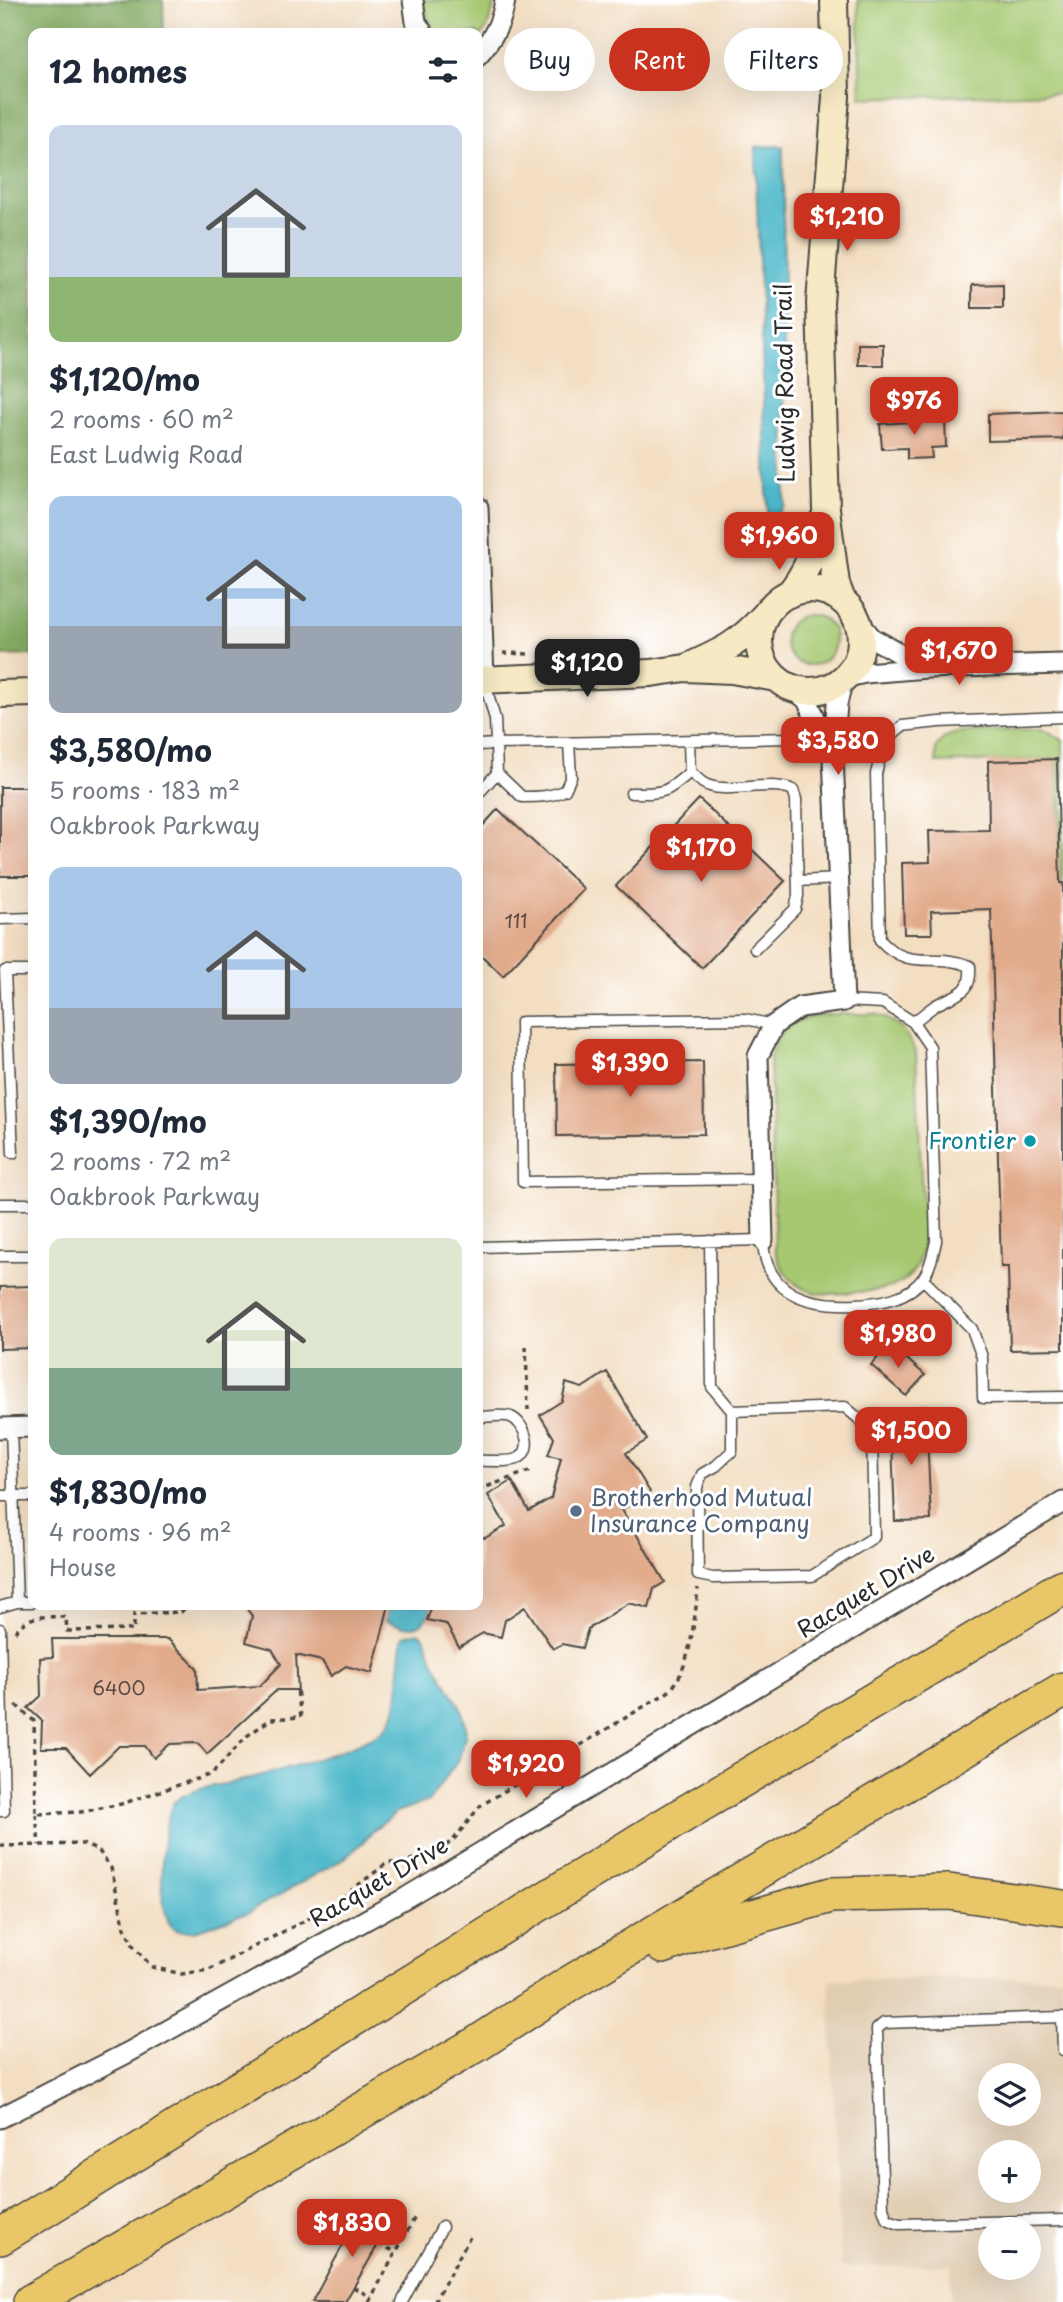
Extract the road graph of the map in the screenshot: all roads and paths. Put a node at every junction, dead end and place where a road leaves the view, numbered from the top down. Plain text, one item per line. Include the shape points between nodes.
1 (413, 0) edge
2 (505, 0) edge
3 (834, 0) edge
4 (420, 28) edge
5 (483, 50) edge
6 (826, 509) junction
7 (789, 594) junction
8 (850, 610) junction
9 (766, 614) junction
10 (496, 653) dead end
11 (535, 654) dead end
12 (1063, 664) edge
13 (685, 668) junction
14 (927, 668) junction
15 (843, 678) junction
16 (483, 680) edge
17 (785, 683) junction
18 (483, 686) edge
19 (28, 693) edge
20 (0, 694) edge
21 (1063, 717) edge
22 (794, 738) dead end
23 (689, 741) junction
24 (569, 743) junction
25 (496, 744) junction
26 (483, 745) edge
27 (833, 757) junction
28 (690, 772) junction
29 (497, 773) junction
30 (483, 788) edge
31 (631, 793) dead end
32 (840, 879) junction
33 (798, 881) junction
34 (28, 918) edge
35 (0, 919) edge
36 (755, 948) dead end
37 (28, 971) edge
38 (844, 1001) junction
39 (913, 1022) junction
40 (774, 1025) junction
41 (13, 1153) dead end
42 (762, 1180) junction
43 (28, 1203) edge
44 (0, 1204) edge
45 (763, 1240) junction
46 (710, 1241) junction
47 (483, 1247) edge
48 (0, 1256) edge
49 (28, 1256) edge
50 (923, 1279) junction
51 (1063, 1397) edge
52 (732, 1411) junction
53 (483, 1417) edge
54 (28, 1427) edge
55 (6, 1428) edge
56 (483, 1461) edge
57 (0, 1496) edge
58 (13, 1496) junction
59 (28, 1496) edge
60 (1063, 1502) edge
61 (698, 1575) junction
62 (1060, 1588) edge
63 (17, 1602) junction
64 (28, 1602) edge
65 (0, 1607) edge
66 (183, 1610) edge
67 (0, 1629) edge
68 (13, 1634) dead end
69 (298, 1690) dead end
70 (1063, 1690) edge
71 (15, 1694) dead end
72 (0, 1811) edge
73 (36, 1814) junction
74 (39, 1845) junction
75 (0, 1846) edge
76 (1063, 1908) edge
77 (569, 1984) junction
78 (1063, 2050) edge
79 (0, 2118) edge
80 (416, 2215) dead end
81 (1063, 2220) edge
82 (442, 2227) dead end
83 (0, 2237) edge
84 (470, 2237) dead end
85 (379, 2244) dead end
86 (396, 2252) junction
87 (353, 2287) dead end
88 (372, 2297) junction
89 (31, 2302) edge
90 (369, 2302) edge
91 (402, 2302) edge
92 (434, 2302) edge

1 - 4 street
2 - 5 street via 503,20
3 - 6 main road via 836,97 820,303
6 - 7 main road via 813,556
6 - 8 main road via 836,584
7 - 8 main road via 815,589 828,592
7 - 9 main road
8 - 14 street via 873,638
8 - 15 main road via 861,633 861,646 852,670
9 - 13 main road via 728,649
9 - 17 main road via 759,641 761,655
10 - 11 path
12 - 14 street
13 - 16 main road
13 - 17 main road via 732,670
14 - 15 street
15 - 17 main road via 817,690
15 - 27 street
17 - 27 street via 807,700
18 - 25 lane via 495,719
19 - 20 main road
21 - 39 lane via 902,726 884,742 876,775 880,940 909,960 954,960 970,966 971,980 961,995 936,1005
22 - 23 lane
23 - 24 lane
23 - 28 lane
24 - 25 lane
24 - 29 lane via 571,777 565,790 556,794 522,797
25 - 26 lane
25 - 29 lane
27 - 32 street
28 - 31 lane via 670,790
28 - 33 lane via 717,787 782,786 793,790
29 - 30 lane
32 - 33 lane
32 - 38 street
33 - 36 lane via 795,909
34 - 35 lane
37 - 41 lane via 5,971
38 - 39 lane via 883,1003
38 - 40 street via 800,1007
39 - 50 lane via 930,1047 936,1241
40 - 42 street via 758,1056
40 - 42 lane via 745,1019 521,1022 523,1182
42 - 45 street
43 - 44 lane
45 - 46 lane
45 - 50 lane via 769,1270 800,1299 879,1303
46 - 47 lane
46 - 52 lane via 712,1387
48 - 49 lane
50 - 51 lane via 972,1329 982,1357 983,1398
52 - 61 lane via 732,1451 702,1474 697,1487
52 - 61 lane via 845,1407 872,1430 874,1537 812,1576
53 - 56 lane via 509,1416 520,1423 526,1446 516,1459
54 - 55 street
55 - 58 lane
57 - 58 lane
58 - 59 lane
58 - 63 lane
60 - 79 street, Racquet Drive via 407,1897 129,2052
61 - 74 path via 696,1612 682,1674 668,1692 480,1806 440,1851 387,1863 327,1909 209,1970 182,1974 152,1966 134,1947 111,1868 99,1851 83,1843
62 - 83 highway via 661,1828
63 - 64 lane
63 - 65 lane
66 - 68 path via 134,1614 134,1630 67,1631 66,1617 33,1617
67 - 72 lane via 4,1811
69 - 73 path via 300,1717 271,1719 247,1736 212,1774 121,1804
70 - 77 highway
71 - 73 path via 16,1706 34,1721
73 - 74 path
74 - 75 path
76 - 77 highway via 949,1892 831,1895 697,1933
77 - 89 highway via 477,2044
78 - 81 lane via 1062,2017 884,2023 877,2029 887,2219 899,2224
80 - 86 path
82 - 91 lane
84 - 92 path
85 - 86 path
86 - 88 path
87 - 88 path
88 - 90 path

